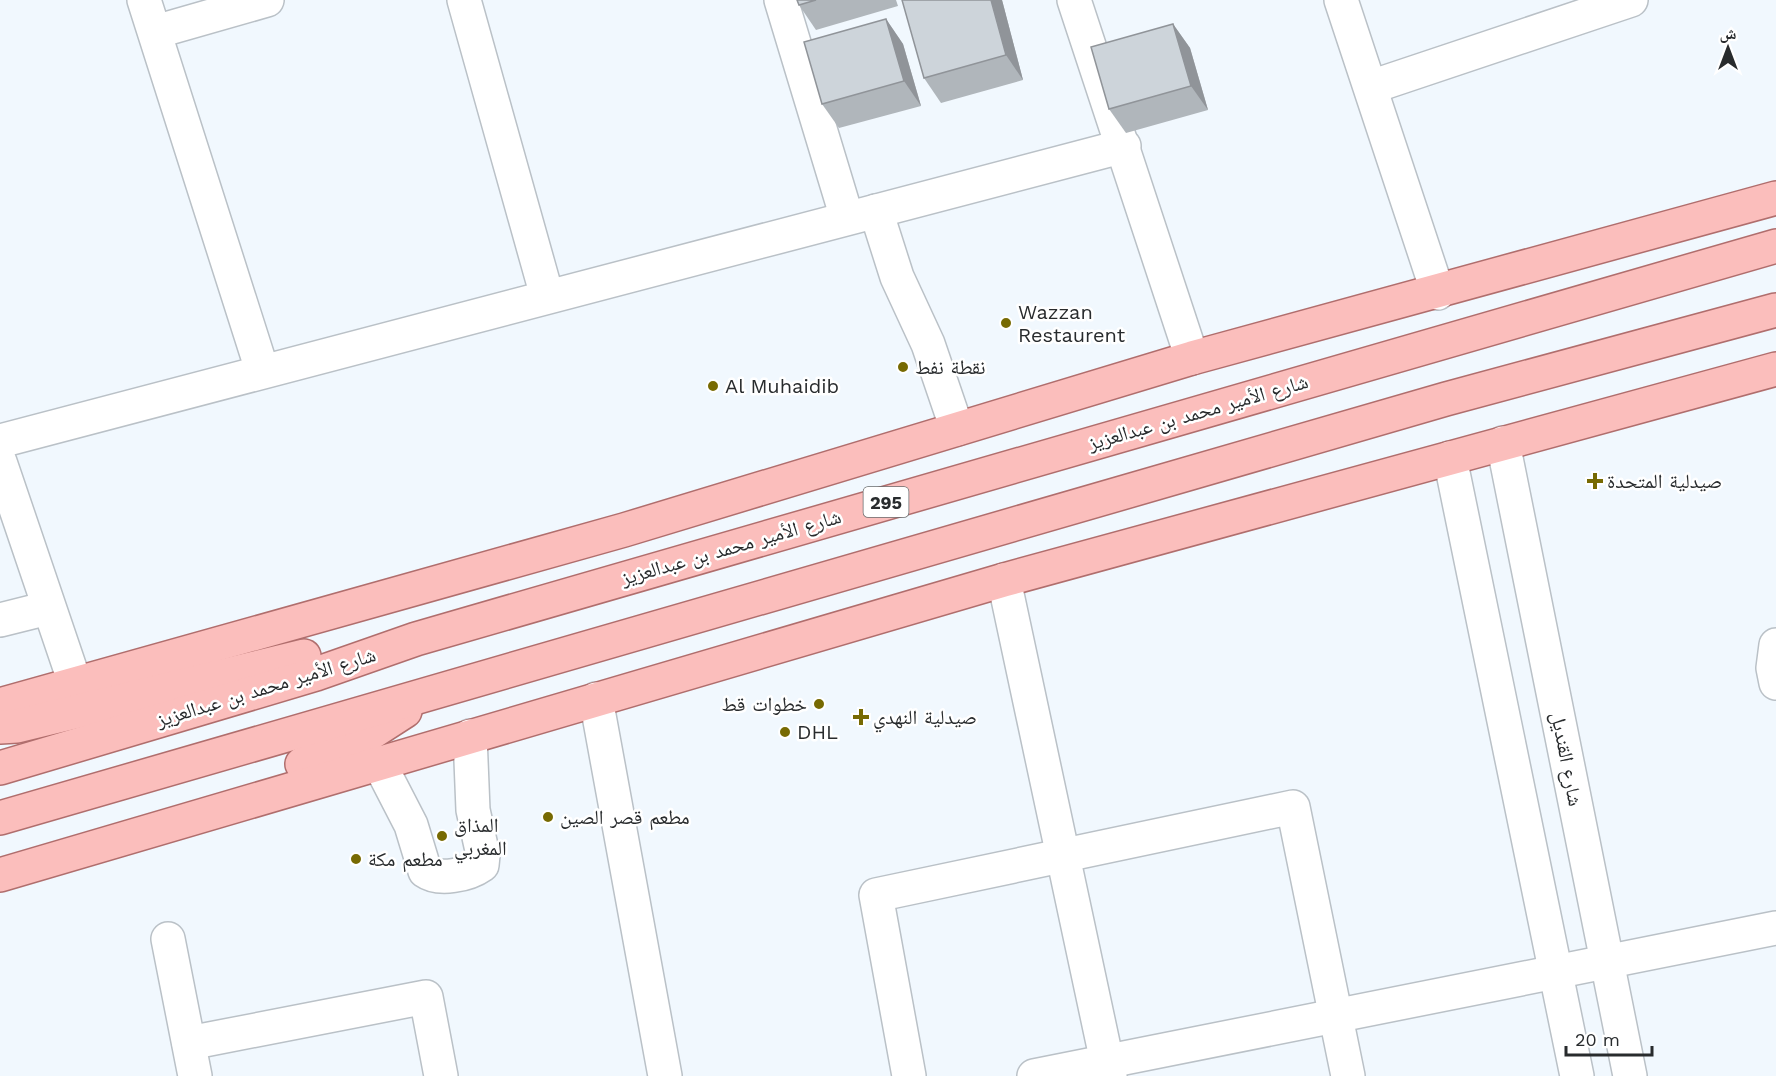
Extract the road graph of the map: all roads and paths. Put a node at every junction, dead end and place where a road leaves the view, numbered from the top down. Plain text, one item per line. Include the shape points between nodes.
1 (144, 0) edge
2 (267, 0) edge
3 (464, 0) edge
4 (781, 0) edge
5 (1074, 0) edge
6 (1341, 0) edge
7 (1631, 0) edge
8 (154, 32) junction
9 (1371, 87) junction
10 (1124, 146) junction
11 (1776, 198) edge
12 (861, 215) junction
13 (1776, 246) edge
14 (1438, 293) junction
15 (547, 296) junction
16 (1776, 310) edge
17 (1192, 358) junction
18 (1776, 369) edge
19 (262, 370) junction
20 (957, 429) junction
21 (0, 441) edge
22 (1503, 443) junction
23 (1450, 458) junction
24 (0, 462) edge
25 (1004, 580) junction
26 (48, 608) junction
27 (0, 620) edge
28 (416, 639) junction
29 (1776, 645) edge
30 (75, 683) junction
31 (1776, 683) edge
32 (437, 690) junction
33 (596, 699) junction
34 (0, 705) edge
35 (0, 727) edge
36 (470, 736) junction
37 (379, 763) junction
38 (0, 768) edge
39 (0, 818) edge
40 (81, 851) junction
41 (1065, 854) junction
42 (0, 875) edge
43 (1776, 928) edge
44 (168, 939) dead end
45 (1607, 962) junction
46 (1555, 972) junction
47 (1336, 1016) junction
48 (189, 1043) junction
49 (1109, 1069) edge
50 (195, 1076) edge
51 (441, 1076) edge
52 (665, 1076) edge
53 (909, 1076) edge
54 (1035, 1076) edge
55 (1348, 1076) edge
56 (1577, 1076) edge
57 (1630, 1076) edge

1 - 8 street
2 - 8 street
3 - 15 street
4 - 12 street
5 - 10 street
6 - 9 street
7 - 9 street
8 - 19 street
9 - 14 street
10 - 12 street
10 - 17 street
11 - 14 main road
12 - 15 street
12 - 20 street via 897,277 928,344
13 - 28 main road, شارع الأمير محمد بن عبدالعزيز / 295
14 - 17 main road
15 - 19 street
16 - 32 main road via 1446,399
17 - 20 main road
18 - 22 main road
19 - 21 street
20 - 30 main road via 624,530
22 - 23 main road
22 - 45 street, شارع القنديل
23 - 25 main road
23 - 46 street
24 - 26 street
25 - 33 main road
25 - 41 street
26 - 27 street
26 - 30 street
28 - 35 main road via 331,650
28 - 38 main road, شارع الأمير محمد بن عبدالعزيز / 295 via 316,674
29 - 31 street
30 - 34 main road
32 - 39 main road
32 - 40 main road via 343,751 147,815
33 - 36 main road
33 - 52 street
36 - 37 main road
36 - 37 street via 473,810 483,855 482,865 475,870 440,877 425,871 411,825
37 - 40 main road
40 - 42 main road
41 - 47 street via 1293,807
41 - 49 street
41 - 53 street via 876,895
43 - 45 street
44 - 48 street
45 - 46 street
45 - 57 street, شارع القنديل
46 - 47 street
46 - 56 street
47 - 49 street
47 - 55 street
48 - 50 street
48 - 51 street via 426,997
49 - 54 street

